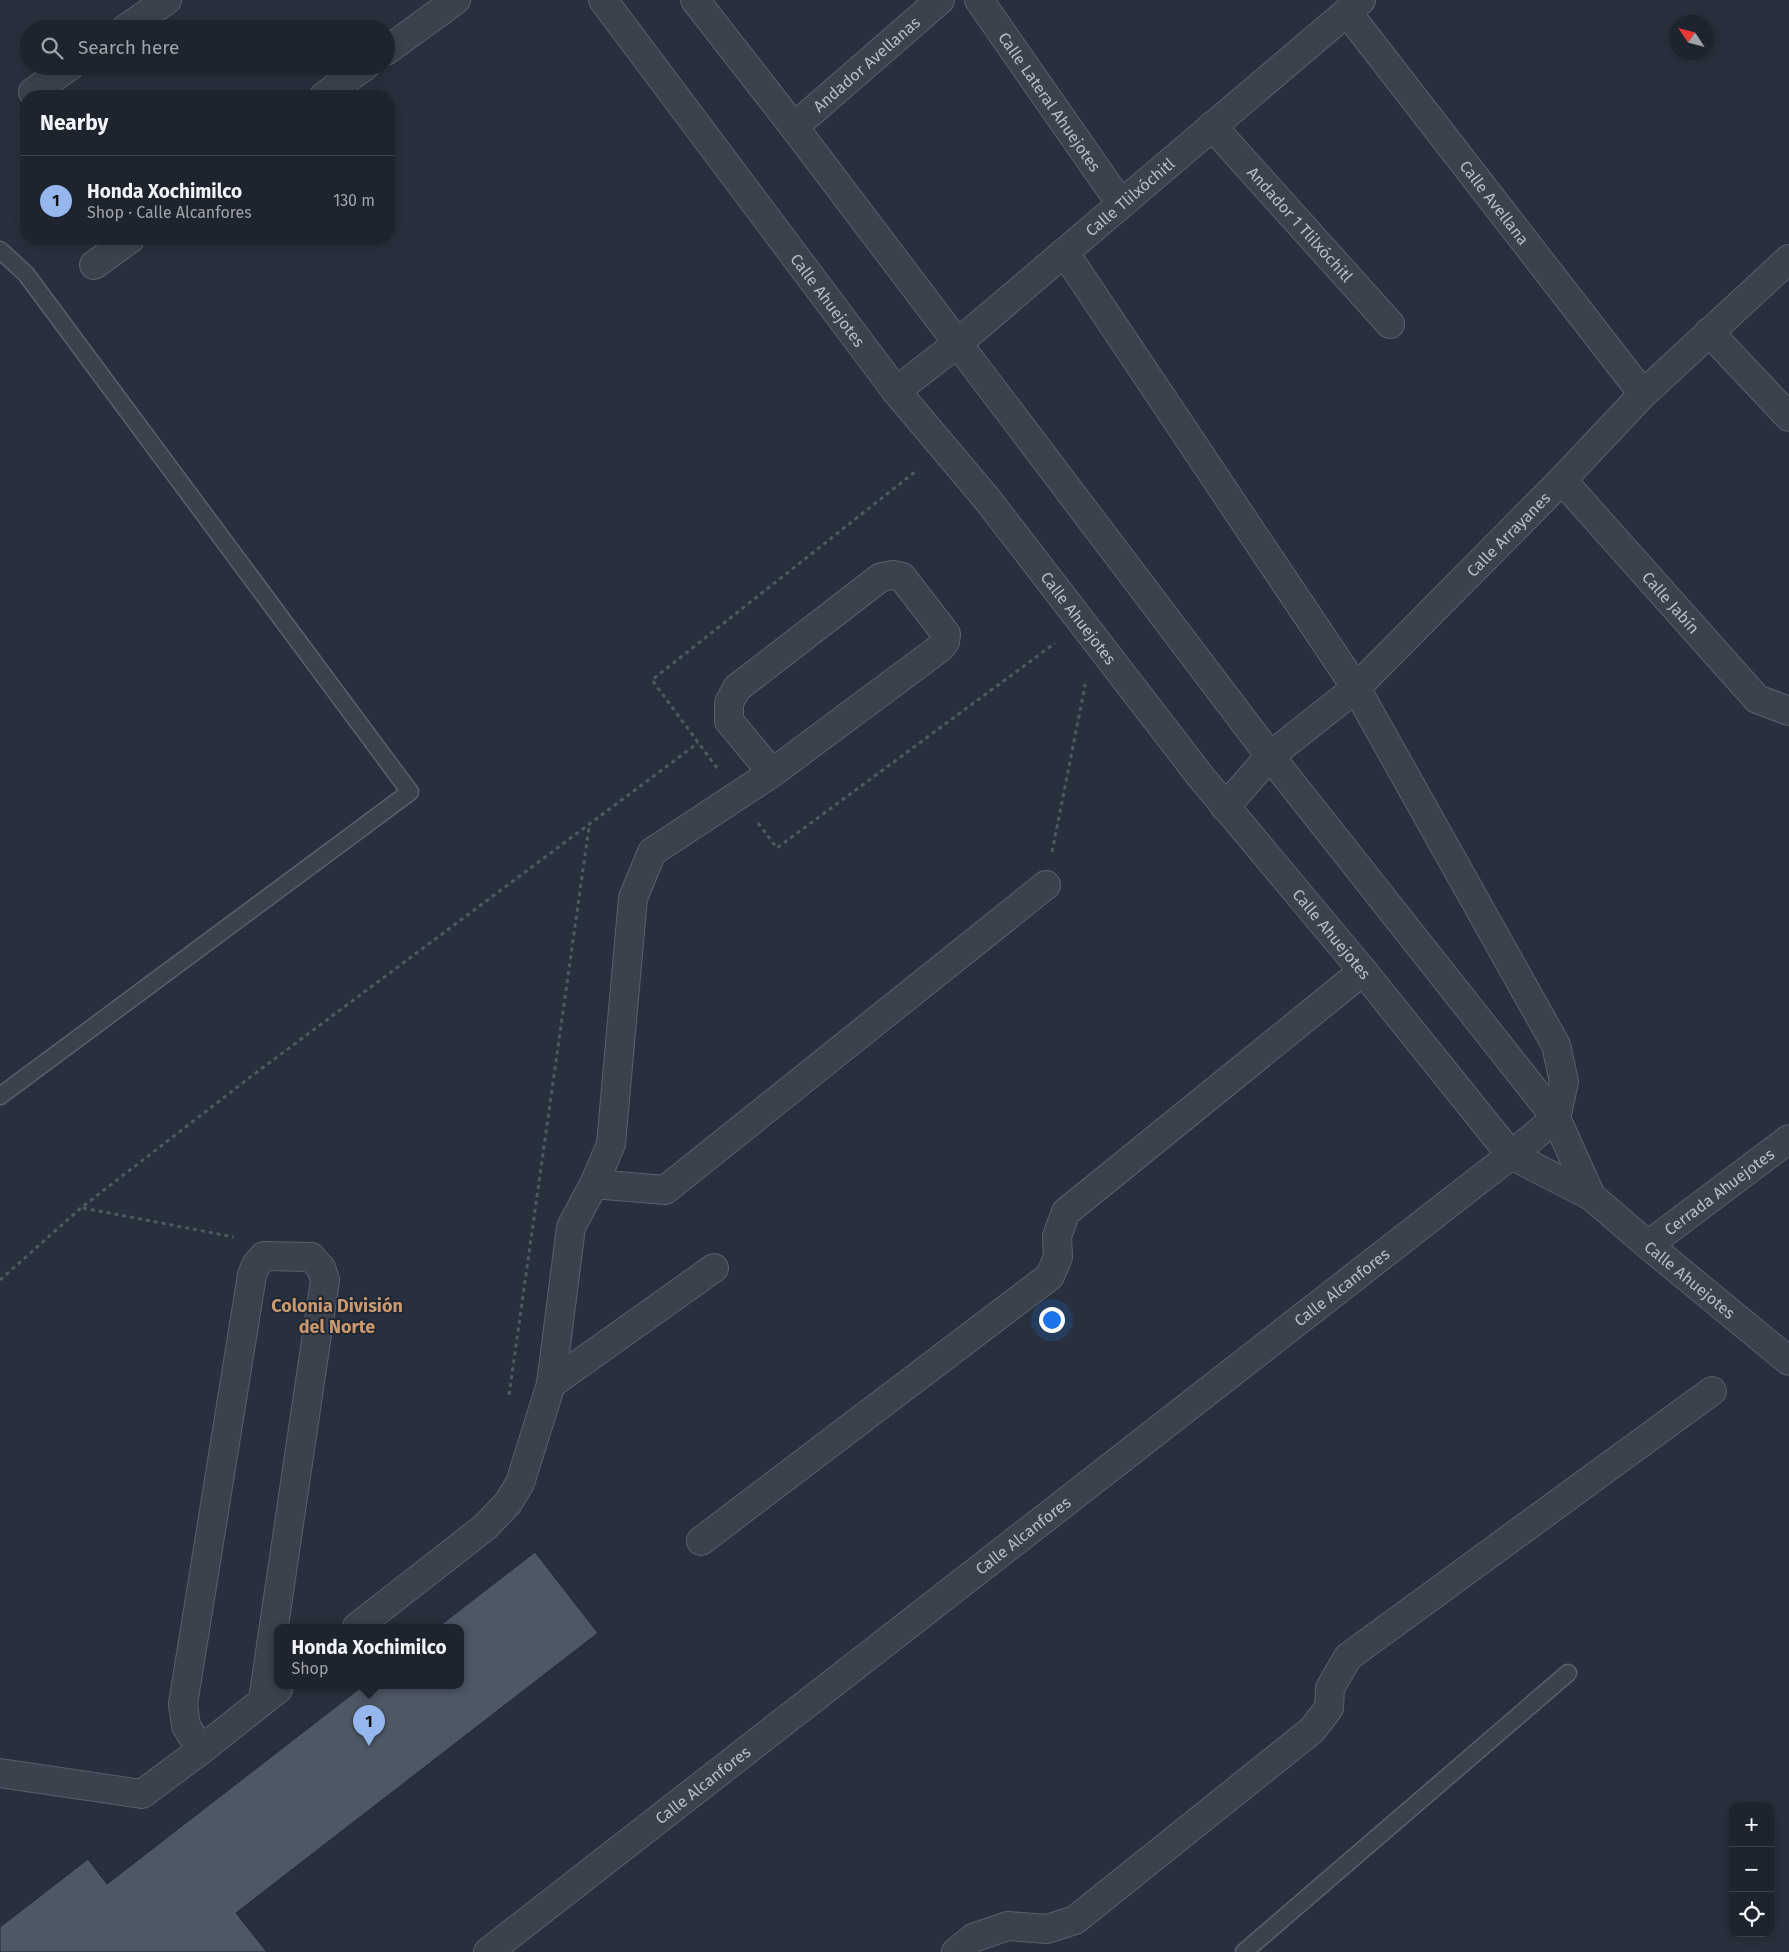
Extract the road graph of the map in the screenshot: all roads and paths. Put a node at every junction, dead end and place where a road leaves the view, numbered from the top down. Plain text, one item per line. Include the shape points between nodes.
1 (167, 0) edge
2 (456, 0) edge
3 (603, 0) edge
4 (695, 0) edge
5 (940, 0) edge
6 (979, 0) edge
7 (1354, 6) edge
8 (138, 20) edge
9 (395, 44) edge
10 (57, 75) edge
11 (353, 75) edge
12 (36, 90) edge
13 (332, 90) edge
14 (1212, 126) junction
15 (794, 127) junction
16 (1121, 204) junction
17 (122, 245) edge
18 (0, 250) edge
19 (1065, 253) junction
20 (1789, 259) edge
21 (94, 265) dead end
22 (1390, 324) dead end
23 (1709, 332) junction
24 (958, 343) junction
25 (896, 391) junction
26 (1643, 394) junction
27 (1789, 417) edge
28 (944, 448) junction
29 (1562, 480) junction
30 (1062, 649) dead end
31 (1080, 679) dead end
32 (1356, 688) junction
33 (1789, 711) edge
34 (698, 743) junction
35 (1270, 756) junction
36 (772, 773) junction
37 (738, 795) junction
38 (1225, 807) junction
39 (590, 826) junction
40 (1046, 885) joint
41 (1363, 971) junction
42 (0, 1096) edge
43 (1556, 1118) junction
44 (1789, 1138) edge
45 (1511, 1155) junction
46 (594, 1184) junction
47 (1592, 1196) junction
48 (82, 1208) junction
49 (1648, 1245) junction
50 (264, 1256) junction
51 (714, 1268) dead end
52 (0, 1280) edge
53 (1789, 1361) edge
54 (551, 1384) junction
55 (1712, 1391) dead end
56 (508, 1403) dead end
57 (701, 1541) dead end
58 (282, 1624) edge
59 (360, 1624) edge
60 (1568, 1673) dead end
61 (273, 1693) edge
62 (201, 1750) junction
63 (0, 1773) edge
64 (488, 1952) edge
65 (956, 1952) edge
66 (1244, 1952) edge

1 - 8 street
2 - 9 street
3 - 25 street, Calle Ahuejotes
4 - 15 street, Calle Ahuejotes
5 - 15 street, Andador Avellanas
6 - 16 street, Calle Lateral Ahuejotes
7 - 14 street, Calle Tlilxóchitl
7 - 26 street, Calle Avellana
10 - 12 street
11 - 13 street
14 - 16 street, Calle Tlilxóchitl
14 - 22 street, Andador 1 Tlilxóchitl
15 - 24 street, Calle Ahuejotes
16 - 19 street, Calle Tlilxóchitl
17 - 21 street
18 - 42 lane via 26,274 410,792
19 - 24 street, Calle Tlilxóchitl
19 - 32 street
20 - 23 street, Calle Arrayanes
23 - 26 street, Calle Arrayanes
23 - 27 street
24 - 25 street, Calle Tlilxóchitl
24 - 35 street, Calle Ahuejotes
25 - 28 street, Calle Ahuejotes
26 - 29 street, Calle Arrayanes
28 - 34 path via 652,680
28 - 38 street, Calle Ahuejotes
29 - 32 street, Calle Arrayanes
29 - 33 street, Calle Jabín via 1757,699
30 - 37 path via 1057,642 777,848
31 - 40 path via 1085,686
32 - 35 street, Calle Arrayanes
32 - 43 street via 1556,1045 1564,1082
34 - 37 path
34 - 39 path
35 - 38 street, Calle Arrayanes
35 - 43 street, Calle Ahuejotes
36 - 36 street via 944,642 946,634 902,577 880,577 737,688 729,702 729,721
36 - 37 street
37 - 46 street via 652,852 633,898 611,1144
38 - 41 street, Calle Ahuejotes
39 - 48 path via 253,1075
39 - 56 path
40 - 46 street via 665,1190
41 - 45 street, Calle Ahuejotes
41 - 57 street via 1066,1212 1057,1236 1058,1257 1050,1276
43 - 45 street, Calle Alcanfores
43 - 47 street, Calle Ahuejotes
44 - 49 street, Cerrada Ahuejotes
45 - 47 street, Calle Ahuejotes
45 - 64 street, Calle Alcanfores
46 - 54 street via 571,1227
47 - 49 street, Calle Ahuejotes
48 - 50 path via 242,1239
48 - 52 path
49 - 53 street, Calle Ahuejotes
50 - 58 street via 311,1257 321,1268 325,1280
50 - 62 street via 252,1275 183,1704 186,1726
51 - 54 street
54 - 59 street via 520,1483 508,1503 485,1527
55 - 65 street via 1348,1657 1330,1688 1329,1708 1312,1730 1075,1920 1047,1929 1008,1926 973,1938
60 - 66 lane
61 - 62 street
62 - 63 street via 142,1794

